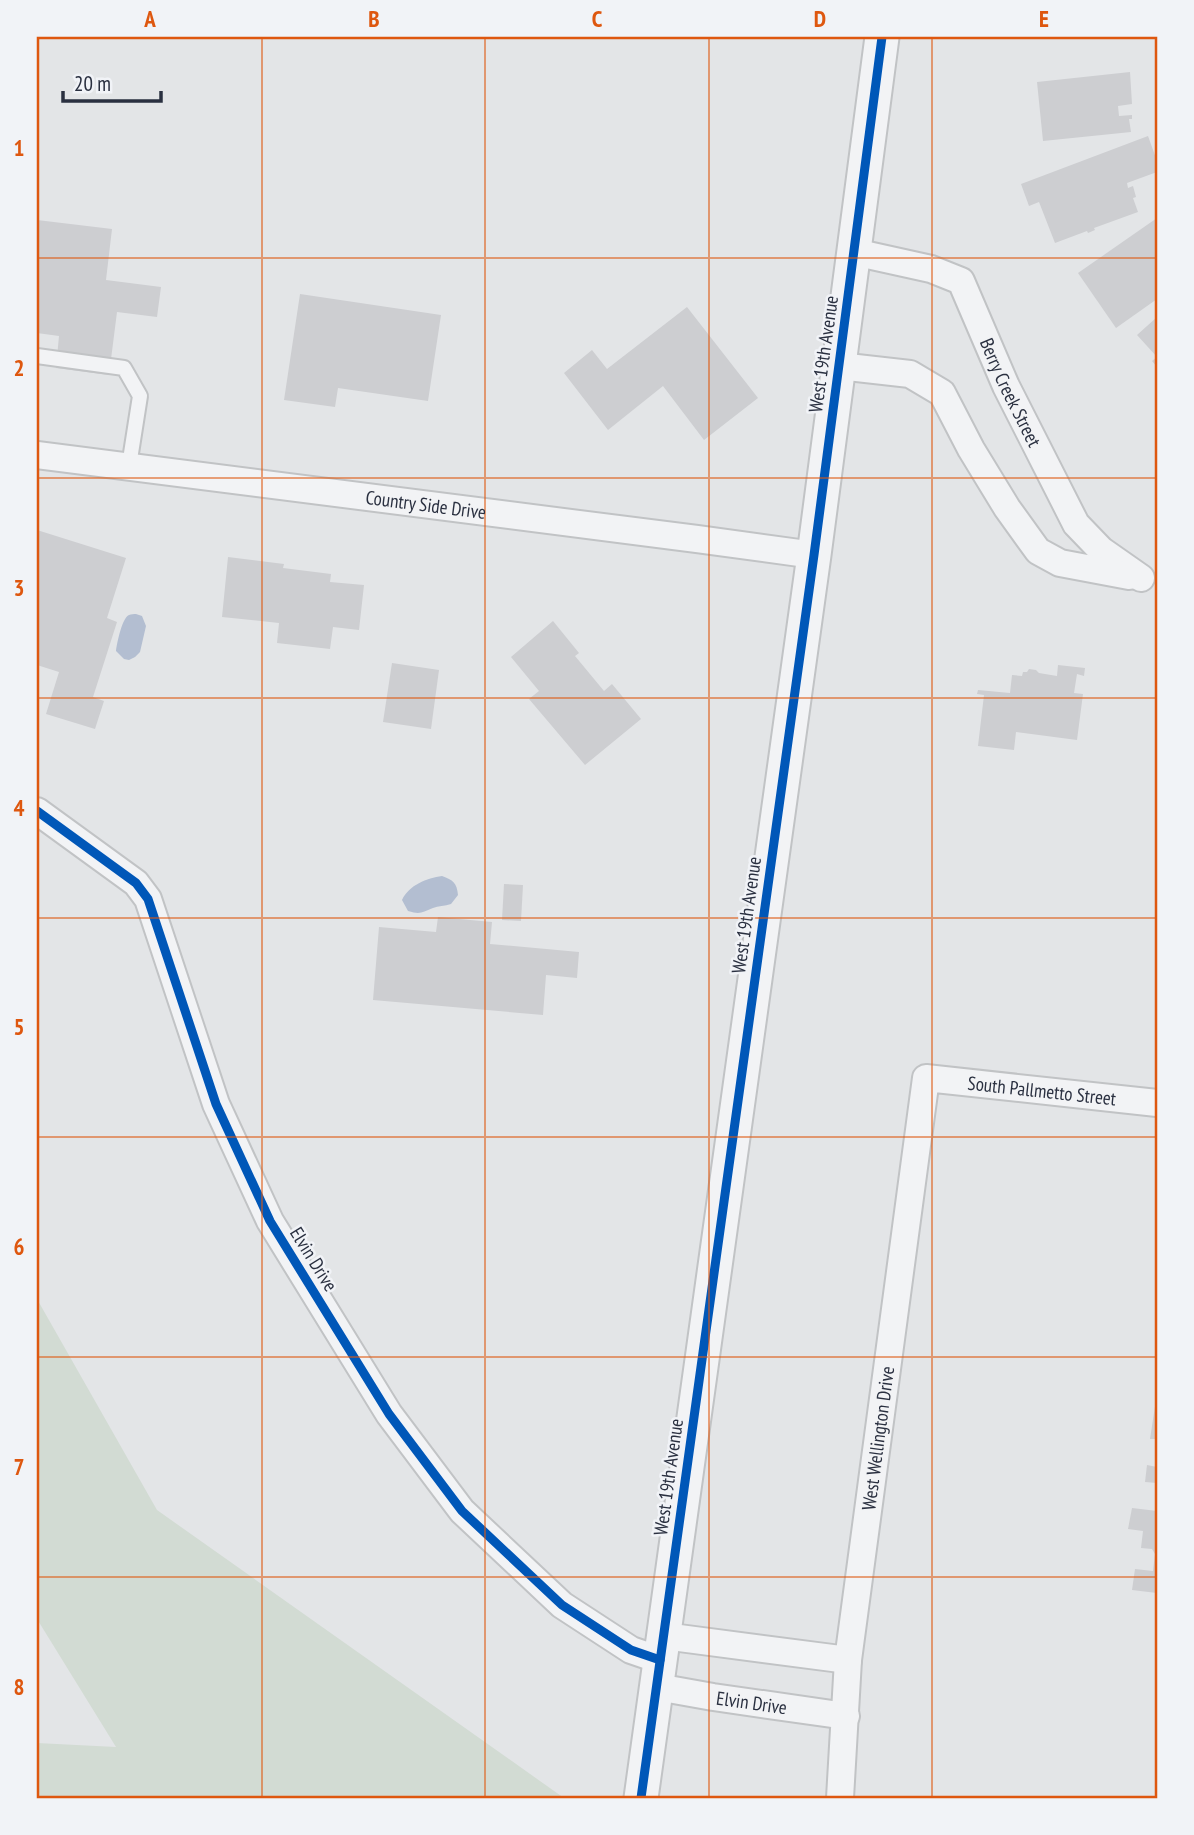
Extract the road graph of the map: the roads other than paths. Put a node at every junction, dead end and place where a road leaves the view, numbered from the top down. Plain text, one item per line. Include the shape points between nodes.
1 (882, 37) edge
2 (854, 252) junction
3 (37, 356) edge
4 (839, 366) junction
5 (37, 455) edge
6 (129, 467) junction
7 (814, 555) junction
8 (1149, 579) edge
9 (37, 811) edge
10 (926, 1078) joint
11 (1157, 1103) edge
12 (848, 1660) junction
13 (660, 1661) junction
14 (846, 1716) junction
15 (642, 1798) edge
16 (839, 1798) edge

1 - 2 street, West 19th Avenue
2 - 4 street, West 19th Avenue
2 - 8 street, Berry Creek Street via 931,269 961,281 1006,386 1076,524 1101,550
3 - 6 lane via 124,368 140,397
4 - 7 street, West 19th Avenue
4 - 8 street, Berry Creek Street via 910,373 942,393 971,449 1038,551 1060,563
5 - 6 street, Country Side Drive
6 - 7 street, Country Side Drive
7 - 13 street, West 19th Avenue
9 - 13 street, Elvin Drive via 136,883 148,899 216,1104 270,1221 389,1414 462,1511 562,1605 631,1650
10 - 11 street, South Pallmetto Street
10 - 12 street, West Wellington Drive
12 - 13 street, Elvin Drive
12 - 14 street, West Wellington Drive
13 - 14 street, Elvin Drive via 713,1697
13 - 15 street, West 19th Avenue
14 - 16 street, West Wellington Drive

